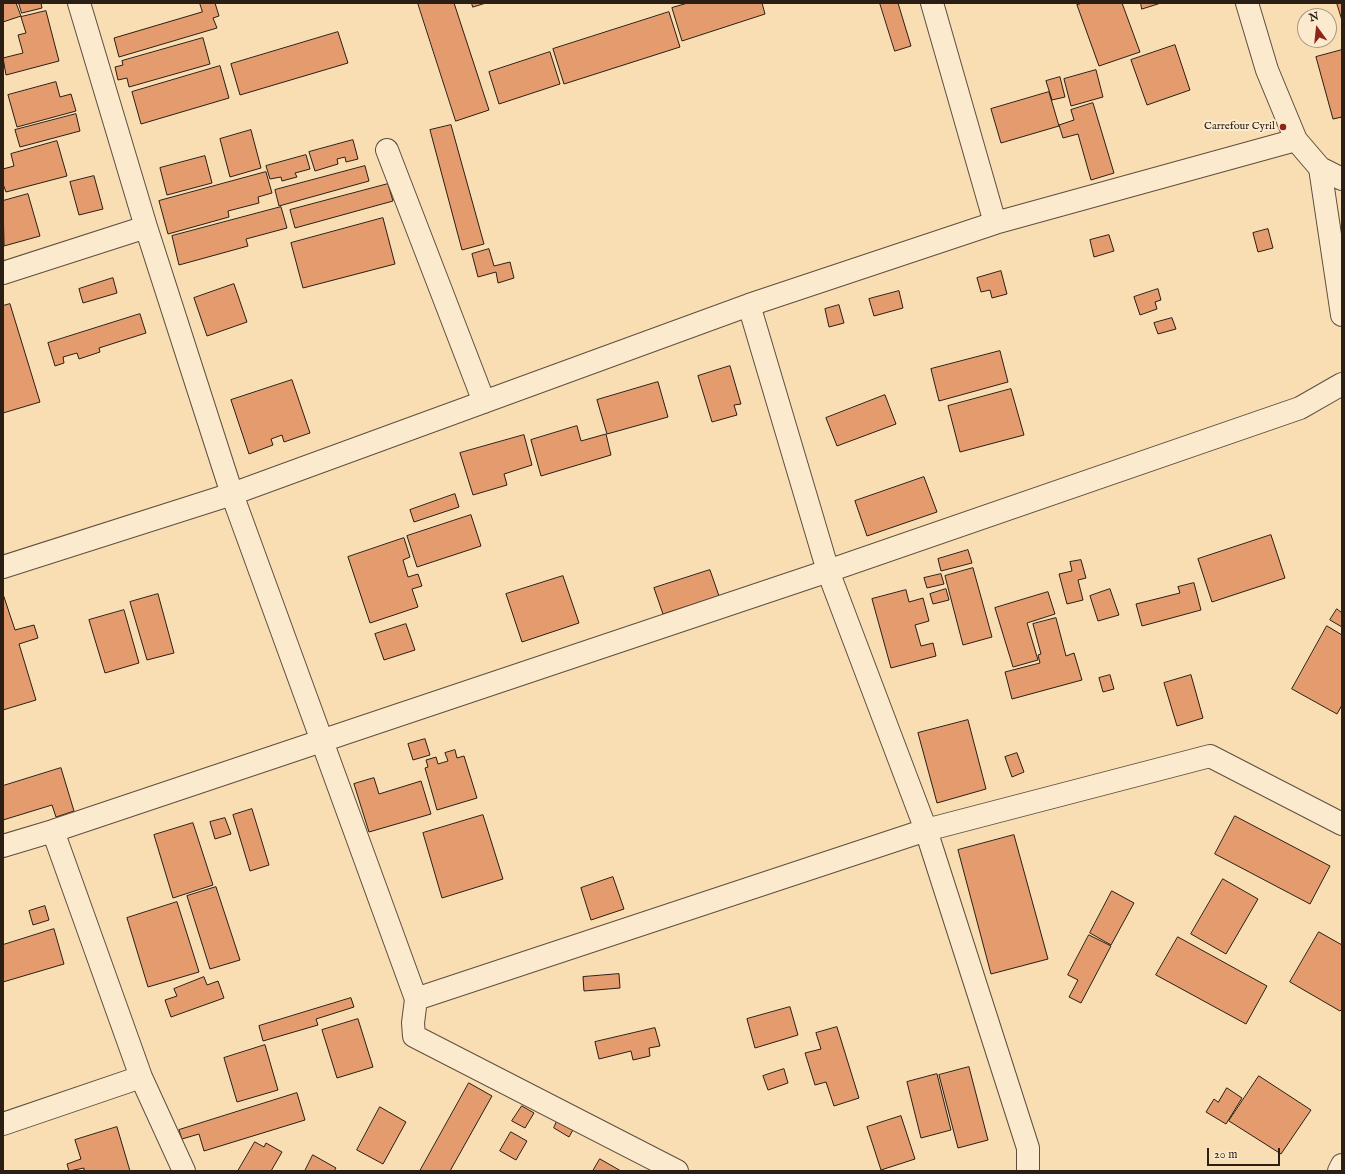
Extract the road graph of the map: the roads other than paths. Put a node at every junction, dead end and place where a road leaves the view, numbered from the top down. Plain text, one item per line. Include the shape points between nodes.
1 (79, 3) edge
2 (932, 3) edge
3 (1247, 3) edge
4 (1296, 140) junction
5 (387, 150) dead end
6 (1320, 168) junction
7 (1342, 179) edge
8 (995, 223) junction
9 (146, 227) junction
10 (3, 273) edge
11 (750, 305) junction
12 (1342, 315) edge
13 (1342, 384) edge
14 (484, 402) junction
15 (232, 494) junction
16 (3, 567) edge
17 (828, 571) junction
18 (322, 740) junction
19 (1342, 824) edge
20 (926, 830) junction
21 (53, 831) junction
22 (3, 846) edge
23 (416, 999) junction
24 (142, 1077) junction
25 (3, 1124) edge
26 (1342, 1165) edge
27 (184, 1171) edge
28 (677, 1171) edge
29 (1028, 1171) edge
30 (1339, 1171) edge

1 - 9 street
2 - 8 street
3 - 4 street via 1267,70
4 - 6 street
4 - 8 street
5 - 14 street
6 - 7 street
6 - 12 street
8 - 11 street
9 - 10 street
9 - 15 street
11 - 14 street
11 - 17 street
13 - 17 street via 1300,408
14 - 15 street
15 - 16 street
15 - 18 street
17 - 18 street
17 - 20 street
18 - 21 street
18 - 23 street
19 - 20 street via 1210,756
20 - 23 street
20 - 29 street via 1028,1148
21 - 22 street
21 - 24 street
23 - 28 street via 414,1036
24 - 25 street
24 - 27 street
26 - 30 street

